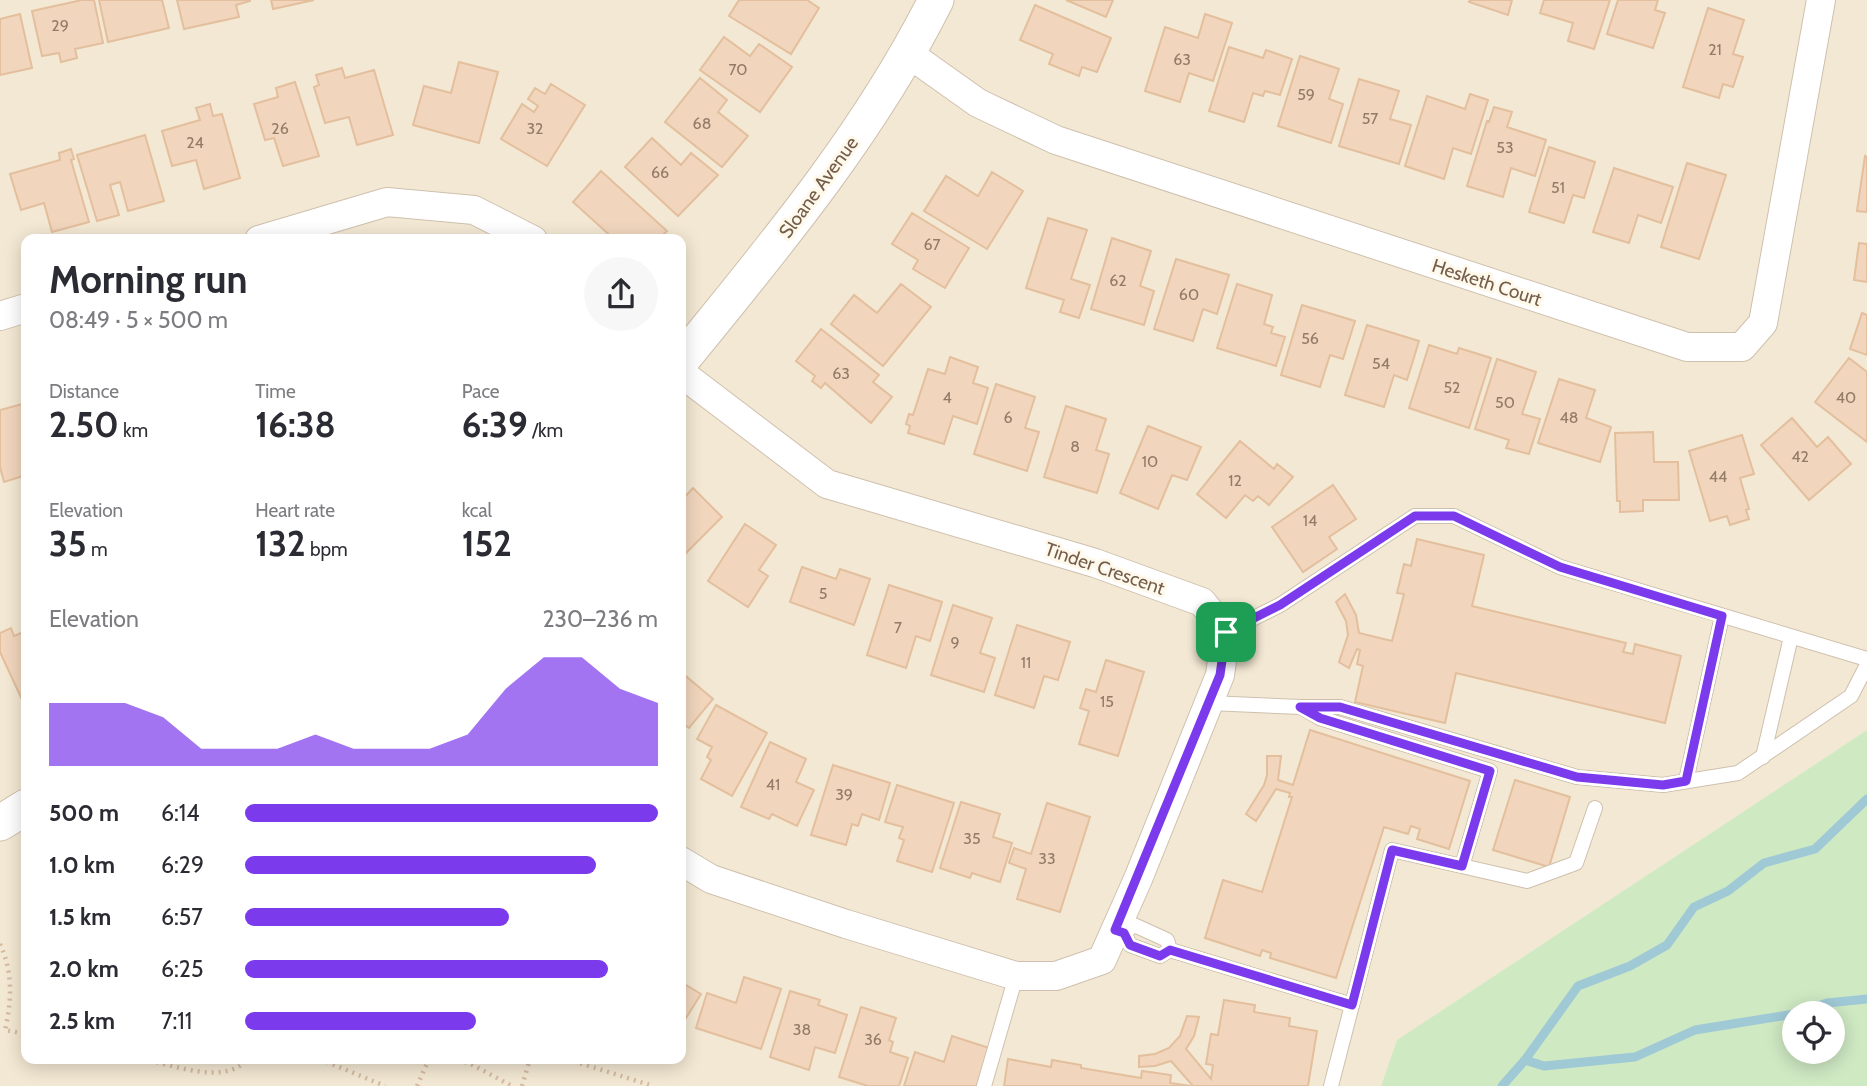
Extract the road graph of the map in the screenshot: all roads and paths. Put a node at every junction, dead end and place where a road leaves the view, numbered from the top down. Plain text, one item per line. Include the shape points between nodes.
1 (936, 0) edge
2 (1821, 0) edge
3 (909, 54) junction
4 (279, 234) edge
5 (521, 234) edge
6 (21, 310) edge
7 (0, 316) edge
8 (686, 355) edge
9 (686, 377) edge
10 (1722, 616) junction
11 (1226, 632) junction
12 (1791, 637) junction
13 (1867, 659) edge
14 (1867, 665) edge
15 (1209, 703) junction
16 (1300, 707) junction
17 (1763, 757) junction
18 (1686, 781) junction
19 (1595, 808) dead end
20 (21, 810) edge
21 (0, 823) edge
22 (686, 864) edge
23 (1462, 866) junction
24 (1120, 932) junction
25 (0, 944) edge
26 (1016, 976) junction
27 (1352, 1005) junction
28 (21, 1033) edge
29 (168, 1064) edge
30 (244, 1064) edge
31 (332, 1064) edge
32 (427, 1064) edge
33 (471, 1064) edge
34 (529, 1064) edge
35 (584, 1064) edge
36 (385, 1086) edge
37 (417, 1086) edge
38 (512, 1086) edge
39 (522, 1086) edge
40 (653, 1086) edge
41 (984, 1086) edge
42 (1331, 1086) edge

1 - 3 street, Sloane Avenue
2 - 3 street, Hesketh Court via 1763,323 1742,347 1687,347 1056,140 978,103
3 - 8 street, Sloane Avenue via 772,250
4 - 5 street via 387,202 474,210
6 - 7 street
9 - 11 street, Tinder Crescent via 827,484 1095,563 1202,602
10 - 11 lane via 1560,567 1454,516 1415,516 1280,605
10 - 12 lane
10 - 18 lane
11 - 15 street via 1220,675
12 - 13 lane
12 - 17 lane
14 - 17 lane via 1851,696
15 - 16 lane
15 - 24 street
16 - 18 lane via 1340,707 1577,777 1663,785
16 - 23 lane via 1320,718 1490,771
17 - 18 lane via 1738,773
19 - 23 lane via 1576,863 1527,881
20 - 21 street
22 - 26 street via 723,883
23 - 27 lane via 1392,850
24 - 26 street via 1102,960 1056,976
24 - 27 lane via 1130,945 1160,956 1170,950
25 - 28 path via 11,991 5,1030
26 - 41 lane
27 - 42 lane
29 - 30 path via 217,1074
31 - 36 path
32 - 37 path
33 - 38 path
34 - 39 path
35 - 40 path

